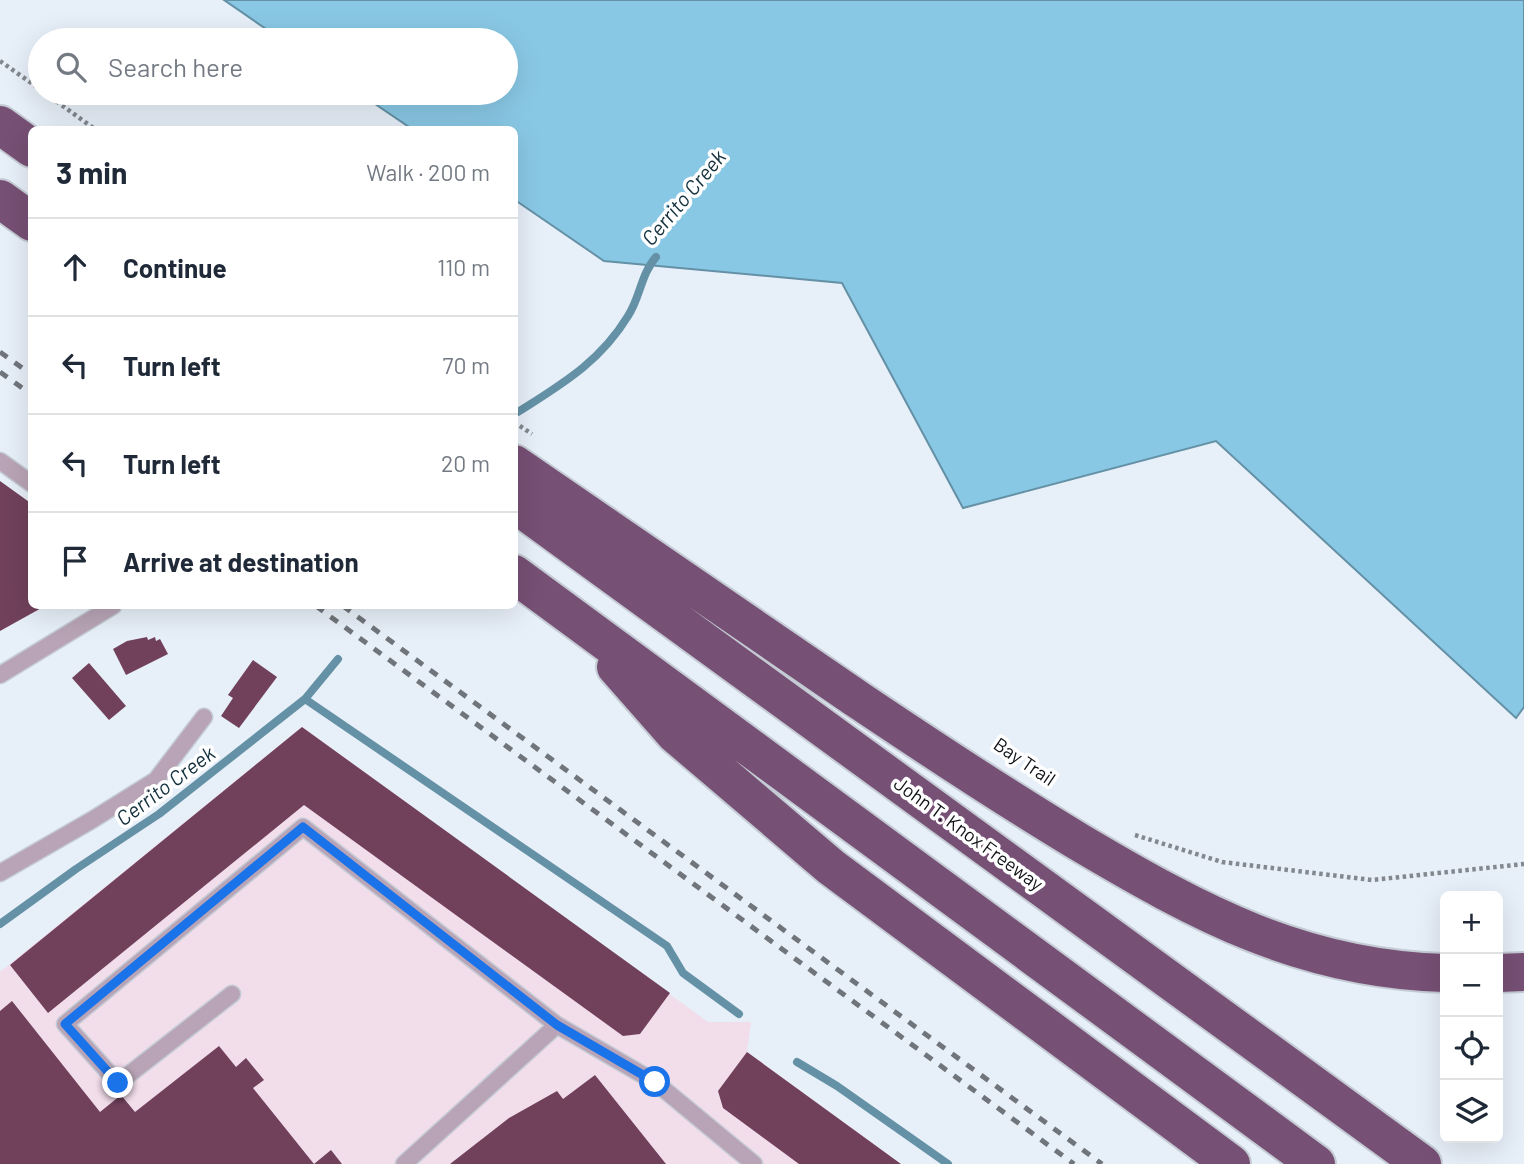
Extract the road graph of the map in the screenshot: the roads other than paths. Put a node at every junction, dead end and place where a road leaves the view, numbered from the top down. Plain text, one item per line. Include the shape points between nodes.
1 (0, 125) edge
2 (28, 145) edge
3 (0, 199) edge
4 (28, 219) edge
5 (0, 461) edge
6 (518, 467) edge
7 (28, 481) edge
8 (518, 506) edge
9 (518, 577) edge
10 (108, 609) edge
11 (574, 618) junction
12 (0, 675) edge
13 (204, 717) dead end
14 (0, 873) edge
15 (1524, 972) edge
16 (1440, 973) edge
17 (1503, 973) edge
18 (232, 994) dead end
19 (557, 1025) junction
20 (404, 1164) edge
21 (754, 1164) edge
22 (1231, 1164) edge
23 (1316, 1164) edge
24 (1423, 1164) edge

1 - 2 highway
3 - 4 highway
5 - 7 lane
6 - 16 highway via 932,749 1161,890 1223,922 1289,946 1382,968
8 - 24 highway, John T. Knox Freeway
9 - 11 highway
10 - 12 lane
11 - 22 highway via 662,721 738,790 847,880
11 - 23 highway
13 - 14 lane via 156,780
15 - 17 highway
18 - 19 lane via 118,1083 65,1024 303,827
19 - 20 lane
19 - 21 lane via 655,1082

